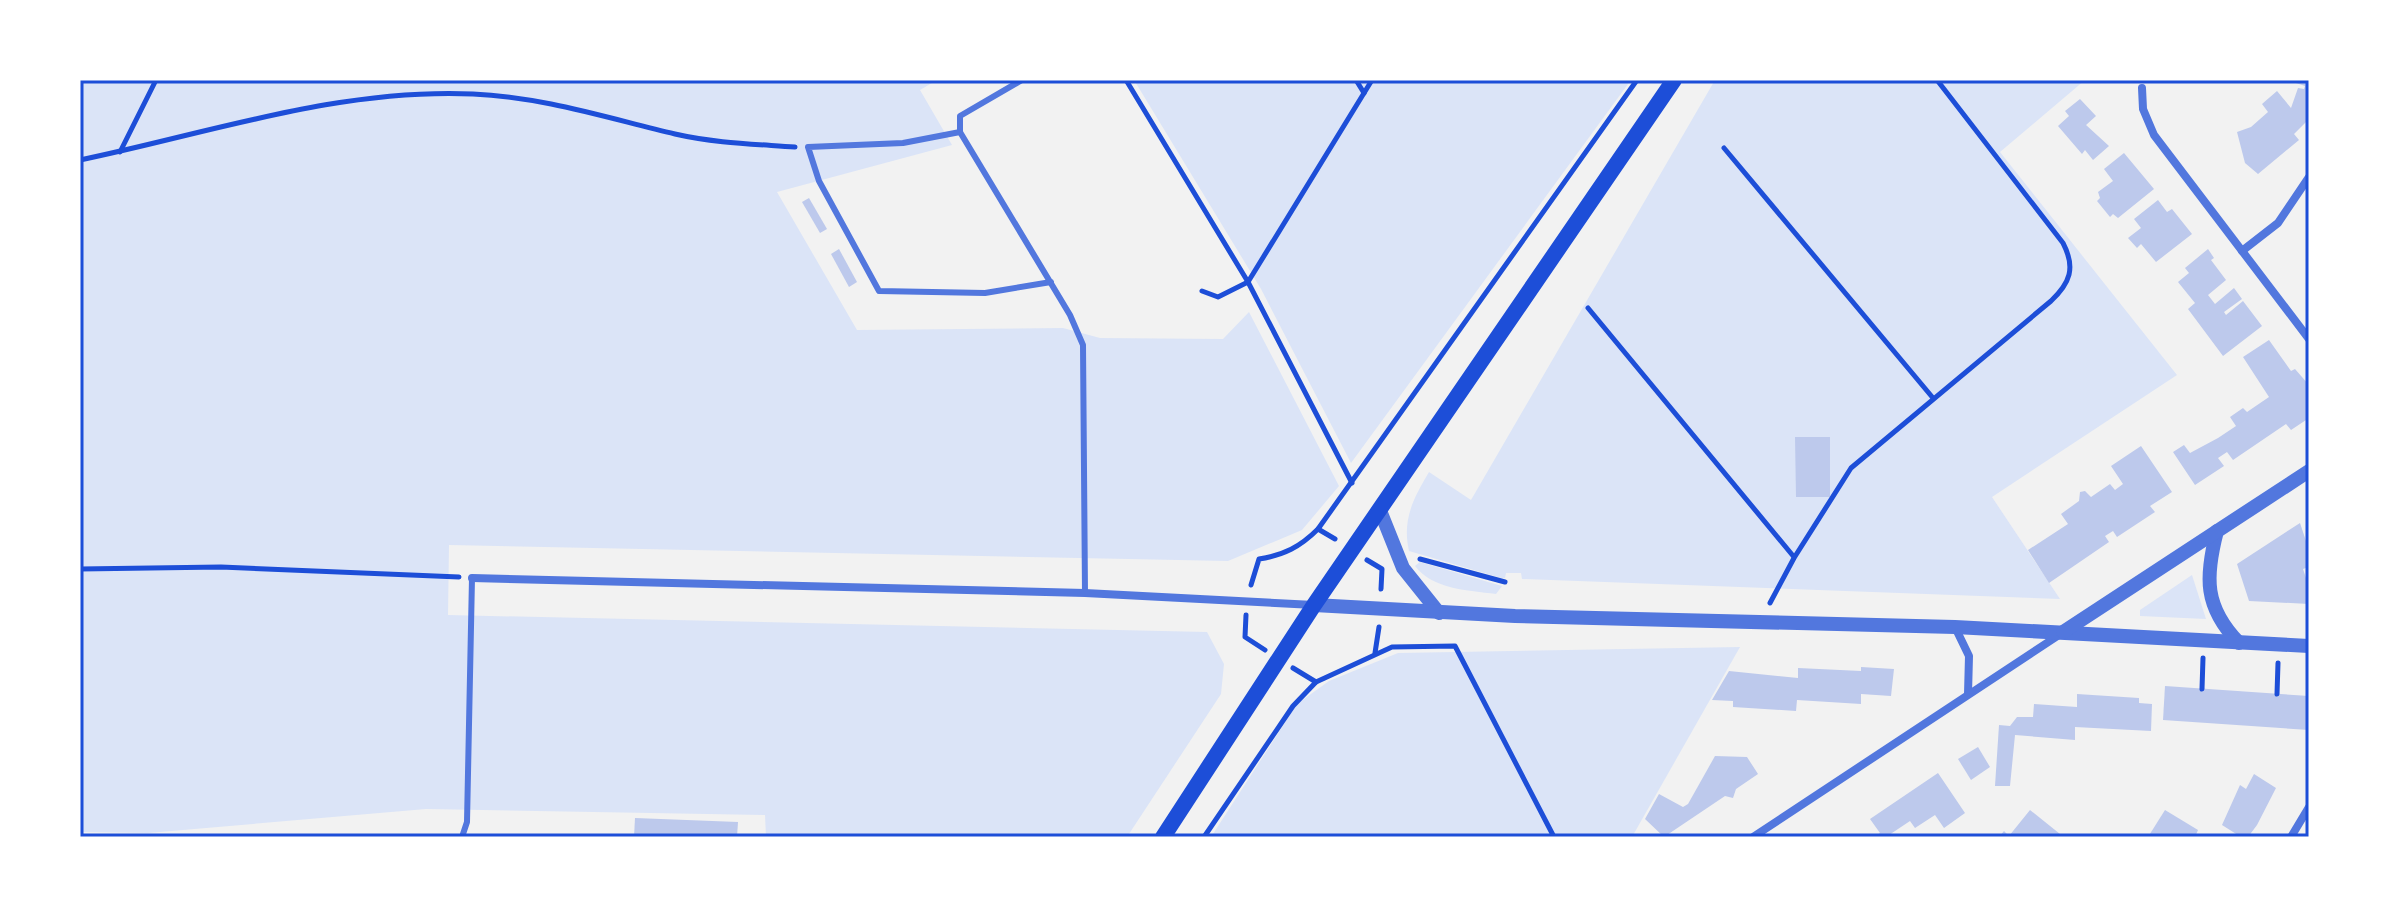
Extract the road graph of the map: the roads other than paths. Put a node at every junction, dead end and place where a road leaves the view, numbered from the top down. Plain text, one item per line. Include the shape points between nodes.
1 (1022, 80) edge
2 (1674, 80) edge
3 (2142, 88) dead end
4 (960, 132) junction
5 (2309, 177) edge
6 (2242, 251) junction
7 (1051, 282) junction
8 (2309, 339) edge
9 (2309, 471) edge
10 (1381, 513) junction
11 (2217, 531) junction
12 (472, 578) joint
13 (1085, 593) junction
14 (1314, 605) junction
15 (1439, 613) junction
16 (1955, 627) junction
17 (2063, 632) junction
18 (2239, 643) junction
19 (2309, 646) edge
20 (1968, 694) junction
21 (2309, 807) edge
22 (462, 837) edge
23 (1163, 837) edge
24 (1753, 837) edge
25 (2291, 837) edge

1 - 4 lane via 960,116
2 - 10 main road
3 - 6 street via 2143,109 2154,135
4 - 7 lane
4 - 7 lane via 903,143 808,147 819,181 879,291 985,293
5 - 6 street via 2278,223
6 - 8 street
7 - 13 lane via 1083,345
9 - 11 street
10 - 14 main road
10 - 15 street via 1400,561
11 - 17 street
11 - 18 street via 2208,585 2218,616
12 - 13 street
12 - 22 lane via 467,822
13 - 14 street
14 - 15 street
14 - 23 main road
15 - 16 street
16 - 17 street
16 - 20 street via 1969,656
17 - 18 street
17 - 20 street
18 - 19 street
20 - 24 street
21 - 25 street

